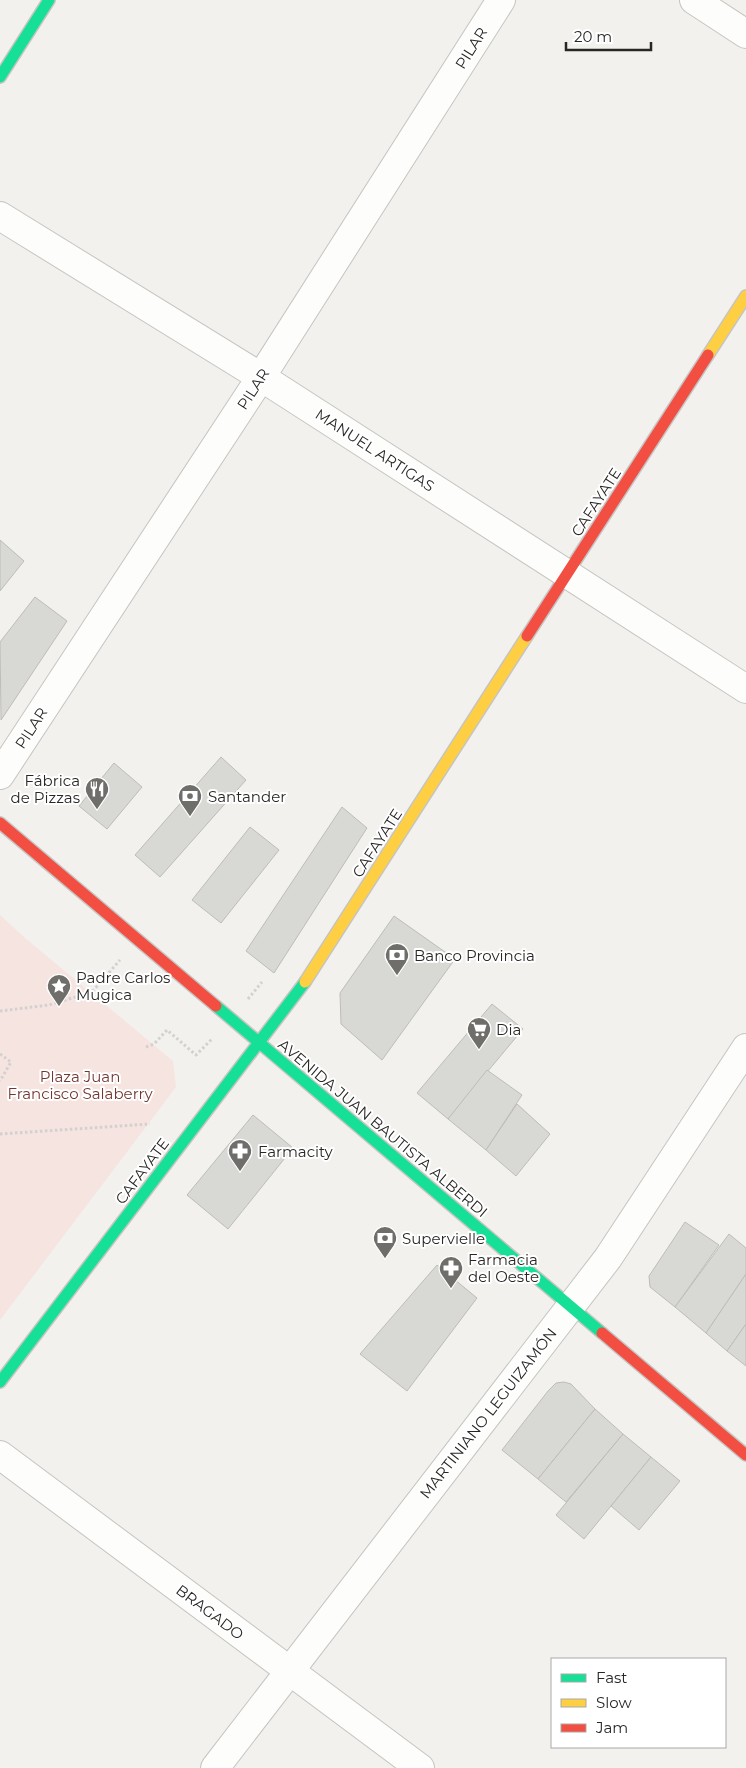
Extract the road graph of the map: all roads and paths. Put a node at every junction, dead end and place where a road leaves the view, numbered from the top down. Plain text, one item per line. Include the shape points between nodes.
1 (49, 0) edge
2 (501, 0) edge
3 (694, 0) edge
4 (746, 34) edge
5 (0, 77) edge
6 (0, 216) edge
7 (746, 296) edge
8 (261, 377) junction
9 (568, 573) junction
10 (746, 689) edge
11 (0, 775) edge
12 (0, 823) edge
13 (137, 940) junction
14 (0, 1011) edge
15 (259, 1043) junction
16 (746, 1048) edge
17 (0, 1054) edge
18 (0, 1081) edge
19 (150, 1124) dead end
20 (0, 1134) edge
21 (570, 1306) junction
22 (0, 1382) edge
23 (0, 1455) edge
24 (746, 1455) edge
25 (288, 1671) junction
26 (215, 1768) edge
27 (420, 1768) edge

1 - 5 street
2 - 8 street, PILAR
3 - 4 street
6 - 8 street, MANUEL ARTIGAS
7 - 9 street, CAFAYATE
8 - 9 street, MANUEL ARTIGAS
8 - 11 street, PILAR
9 - 10 street, MANUEL ARTIGAS
9 - 15 street, CAFAYATE via 302,987
12 - 13 street, AVENIDA JUAN BAUTISTA ALBERDI
13 - 14 path via 92,992 48,1005
13 - 15 street, AVENIDA JUAN BAUTISTA ALBERDI
15 - 21 street, AVENIDA JUAN BAUTISTA ALBERDI
15 - 22 street, CAFAYATE
16 - 21 street, MARTINIANO LEGUIZAMÓN via 608,1258
17 - 18 path via 11,1062
19 - 20 path
21 - 24 street, AVENIDA JUAN BAUTISTA ALBERDI
21 - 25 street, MARTINIANO LEGUIZAMÓN
23 - 25 street, BRAGADO
25 - 26 street, MARTINIANO LEGUIZAMÓN
25 - 27 street, BRAGADO

